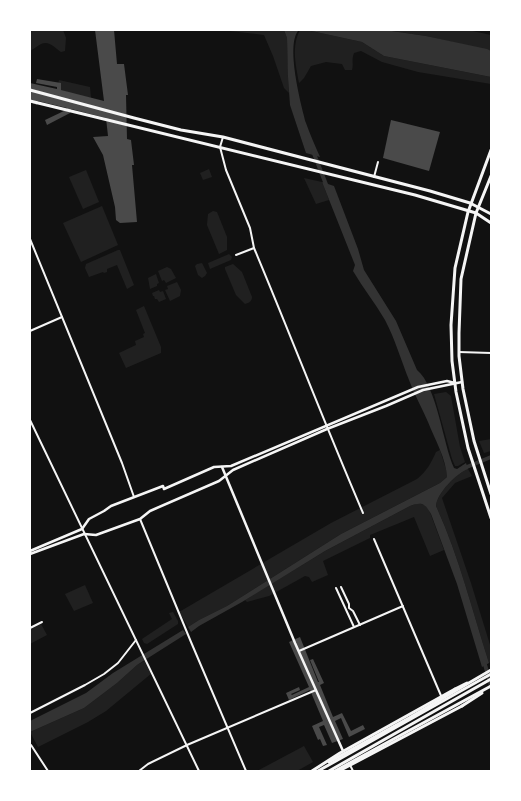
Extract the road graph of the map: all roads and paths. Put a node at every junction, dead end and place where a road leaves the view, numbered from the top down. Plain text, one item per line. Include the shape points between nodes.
1 (30, 90) edge
2 (30, 101) edge
3 (223, 138) junction
4 (220, 147) junction
5 (491, 150) edge
6 (378, 162) dead end
7 (374, 176) junction
8 (491, 176) edge
9 (470, 203) junction
10 (479, 207) junction
11 (468, 212) junction
12 (476, 213) junction
13 (491, 214) edge
14 (491, 223) edge
15 (30, 239) edge
16 (254, 248) junction
17 (236, 255) dead end
18 (62, 317) junction
19 (30, 331) edge
20 (459, 352) junction
21 (491, 353) edge
22 (462, 382) junction
23 (455, 383) junction
24 (30, 420) edge
25 (326, 427) junction
26 (222, 467) junction
27 (226, 476) junction
28 (491, 494) edge
29 (134, 497) junction
30 (363, 512) dead end
31 (491, 518) edge
32 (140, 519) junction
33 (82, 530) junction
34 (84, 534) junction
35 (374, 538) dead end
36 (30, 551) edge
37 (30, 554) edge
38 (336, 588) dead end
39 (341, 588) dead end
40 (403, 606) junction
41 (42, 622) dead end
42 (360, 625) junction
43 (354, 627) junction
44 (30, 628) edge
45 (136, 640) junction
46 (299, 651) junction
47 (491, 670) edge
48 (491, 674) edge
49 (479, 678) junction
50 (491, 679) edge
51 (491, 686) edge
52 (485, 689) junction
53 (316, 690) junction
54 (443, 699) junction
55 (30, 713) edge
56 (227, 727) junction
57 (32, 744) dead end
58 (187, 745) junction
59 (344, 753) junction
60 (349, 763) junction
61 (48, 771) edge
62 (139, 771) edge
63 (199, 771) edge
64 (246, 771) edge
65 (312, 771) edge
66 (318, 771) edge
67 (328, 771) edge
68 (335, 771) edge
69 (339, 771) edge
70 (353, 771) edge

1 - 3 main road via 181,130
2 - 4 main road
3 - 4 street
3 - 7 main road
4 - 11 main road via 415,196
4 - 16 street via 226,170 250,228
5 - 9 main road
6 - 7 street
7 - 9 main road
8 - 10 main road
9 - 10 main road
9 - 11 main road
10 - 12 main road
10 - 13 main road
11 - 12 main road
11 - 23 main road via 455,268 451,325
12 - 14 main road
12 - 20 main road via 461,279
15 - 18 street
16 - 17 street
16 - 25 street
18 - 19 street
18 - 29 street
20 - 21 street
20 - 22 main road
22 - 23 street
22 - 28 main road via 474,441
23 - 25 street via 423,390
23 - 25 street via 447,381 418,387
23 - 31 main road via 468,448
24 - 33 street
25 - 26 street via 231,466
25 - 27 street via 233,470
25 - 30 street
26 - 27 street
26 - 29 street via 214,467 164,489 163,486
27 - 32 street via 150,511
27 - 46 street
29 - 33 street via 111,506 89,519
32 - 34 street via 96,535
32 - 56 street
33 - 34 street
33 - 36 street
34 - 37 street
34 - 45 street
35 - 40 street
38 - 43 street
39 - 42 street via 349,608
40 - 42 street
40 - 54 street
41 - 44 street
42 - 43 street
43 - 46 street
45 - 55 street via 118,663 104,674
45 - 58 street
46 - 53 street
47 - 49 main road
48 - 66 main road
49 - 54 main road
49 - 65 main road via 340,753
50 - 67 main road
51 - 52 main road
52 - 60 main road
52 - 69 main road via 462,706
53 - 56 street
53 - 59 street
54 - 59 main road
56 - 58 street
56 - 64 street
57 - 61 street
58 - 62 street
58 - 63 street
59 - 60 street
59 - 65 main road
60 - 68 main road
60 - 70 street

